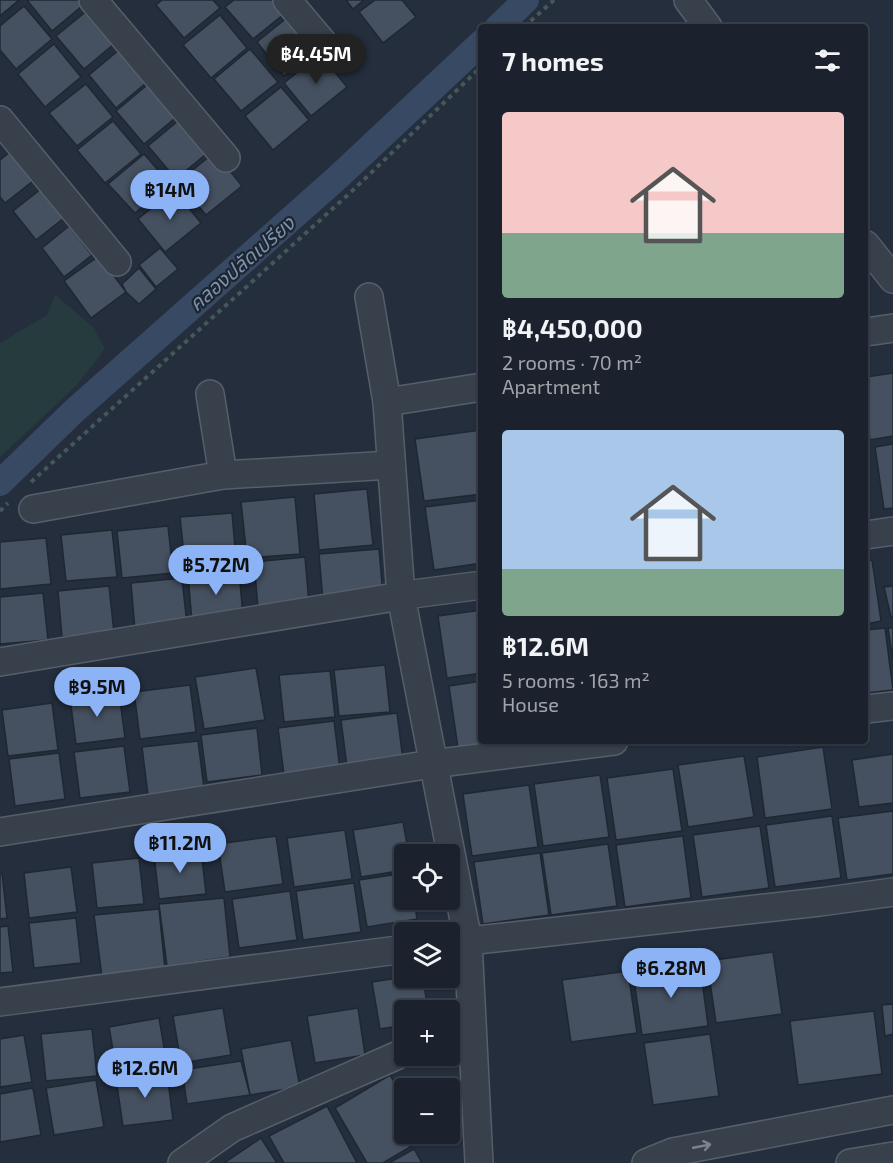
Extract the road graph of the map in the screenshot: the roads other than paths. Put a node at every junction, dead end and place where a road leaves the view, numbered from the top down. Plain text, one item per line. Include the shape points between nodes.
1 (93, 0) edge
2 (287, 0) edge
3 (688, 0) edge
4 (706, 24) edge
5 (335, 57) dead end
6 (0, 120) edge
7 (226, 158) dead end
8 (868, 248) edge
9 (117, 262) dead end
10 (893, 279) edge
11 (369, 297) dead end
12 (893, 328) edge
13 (868, 332) edge
14 (478, 388) edge
15 (210, 394) dead end
16 (387, 402) junction
17 (391, 465) junction
18 (223, 475) junction
19 (25, 497) road end
20 (893, 531) edge
21 (868, 535) edge
22 (478, 586) edge
23 (401, 596) junction
24 (0, 662) edge
25 (893, 706) edge
26 (868, 709) edge
27 (590, 744) edge
28 (432, 764) junction
29 (0, 832) edge
30 (893, 892) edge
31 (456, 922) edge
32 (460, 942) edge
33 (394, 950) edge
34 (460, 985) edge
35 (0, 1002) edge
36 (461, 1028) edge
37 (394, 1057) edge
38 (893, 1110) edge
39 (893, 1156) edge
40 (182, 1163) edge
41 (479, 1163) edge
42 (646, 1163) edge
43 (850, 1163) edge

1 - 7 street
2 - 5 street
3 - 4 street
6 - 9 street
8 - 10 street
11 - 16 street
12 - 13 street
14 - 16 street
15 - 18 street
16 - 17 street
17 - 18 street
17 - 23 street
18 - 19 street
20 - 21 street
22 - 23 street
23 - 24 street
23 - 28 street
25 - 26 street
27 - 28 street
28 - 29 street
28 - 31 street
30 - 32 street
33 - 35 street
34 - 36 street
36 - 41 street
37 - 40 street via 232,1128
42 -> 38 street via 673,1152
39 - 43 street

